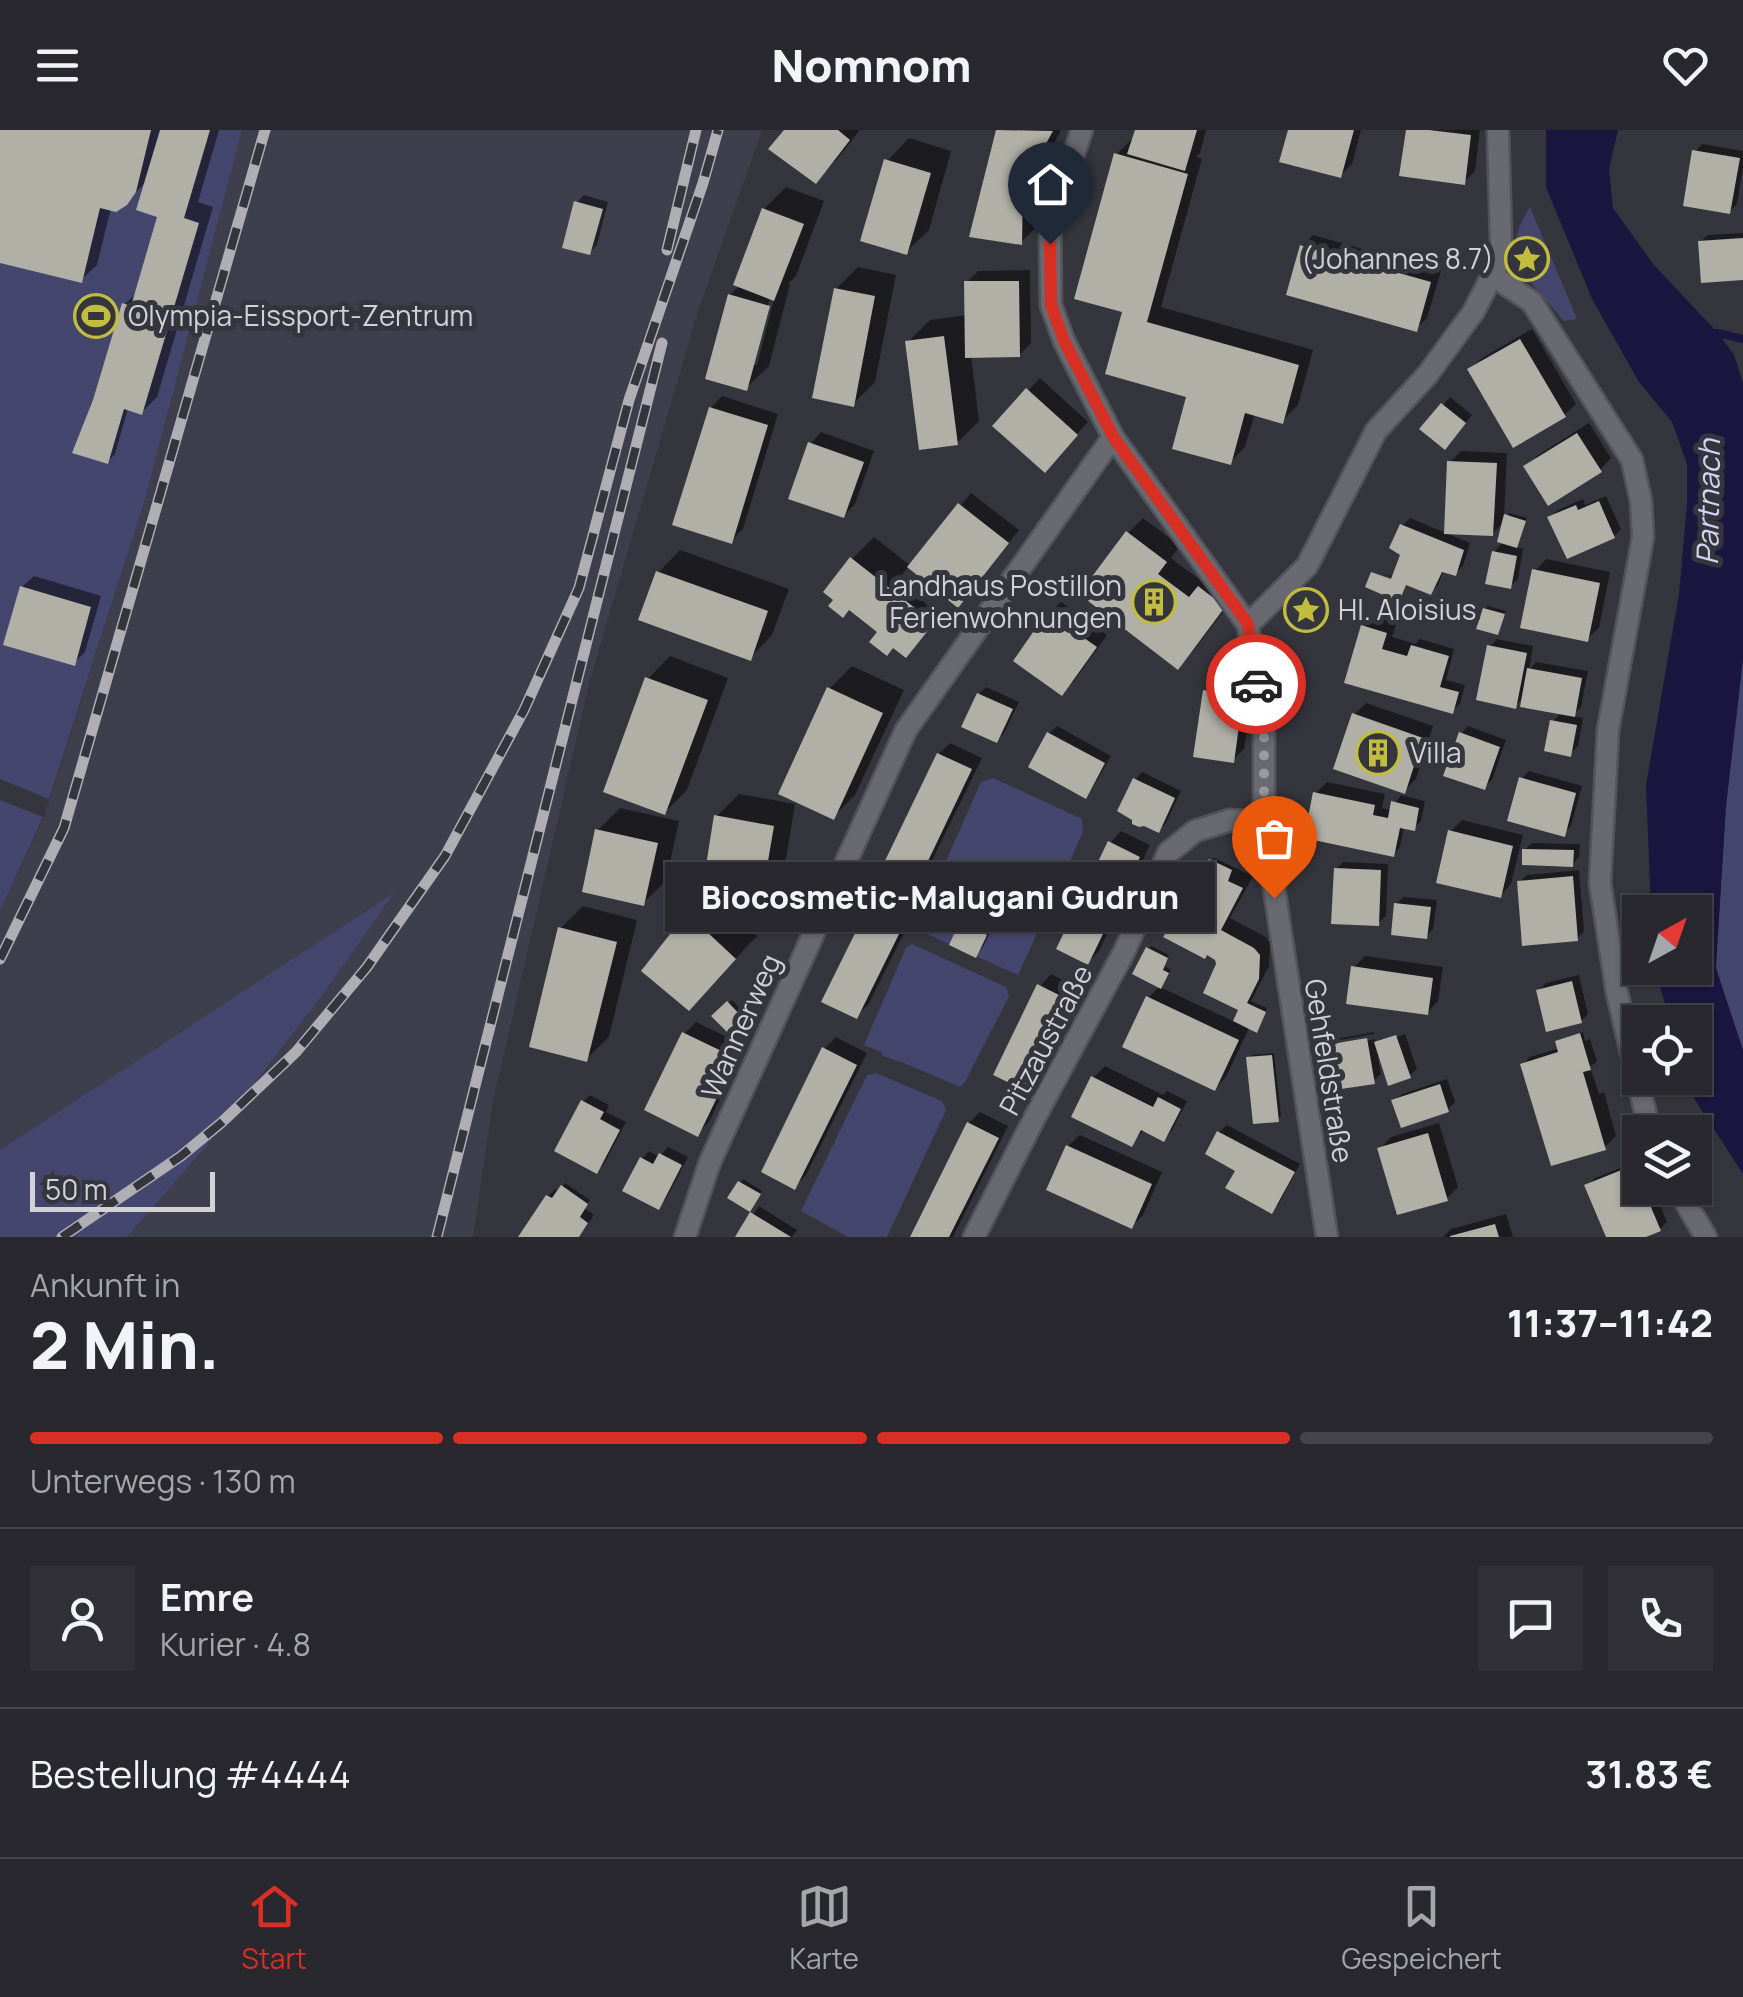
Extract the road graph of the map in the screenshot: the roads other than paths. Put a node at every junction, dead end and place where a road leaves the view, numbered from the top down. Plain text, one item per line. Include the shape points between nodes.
1 (1082, 130) edge
2 (1498, 130) edge
3 (1493, 276) junction
4 (1114, 438) junction
5 (1248, 624) junction
6 (1264, 822) junction
7 (1646, 1115) edge
8 (1687, 1205) edge
9 (685, 1237) edge
10 (974, 1237) edge
11 (1327, 1237) edge
12 (1706, 1237) edge

1 - 4 street via 1050,223 1051,305
2 - 3 street via 1500,260
3 - 5 street via 1428,374 1376,431 1307,566
3 - 7 street via 1532,302 1632,460 1641,501 1643,537 1608,730 1600,884
4 - 5 street
4 - 9 street, Wannerweg via 906,730 710,1162
5 - 6 street, Gehfeldstraße via 1264,735
6 - 10 street, Pitzaustraße via 1230,820 1195,831 1168,853 1124,952
6 - 11 street, Gehfeldstraße
8 - 12 street

